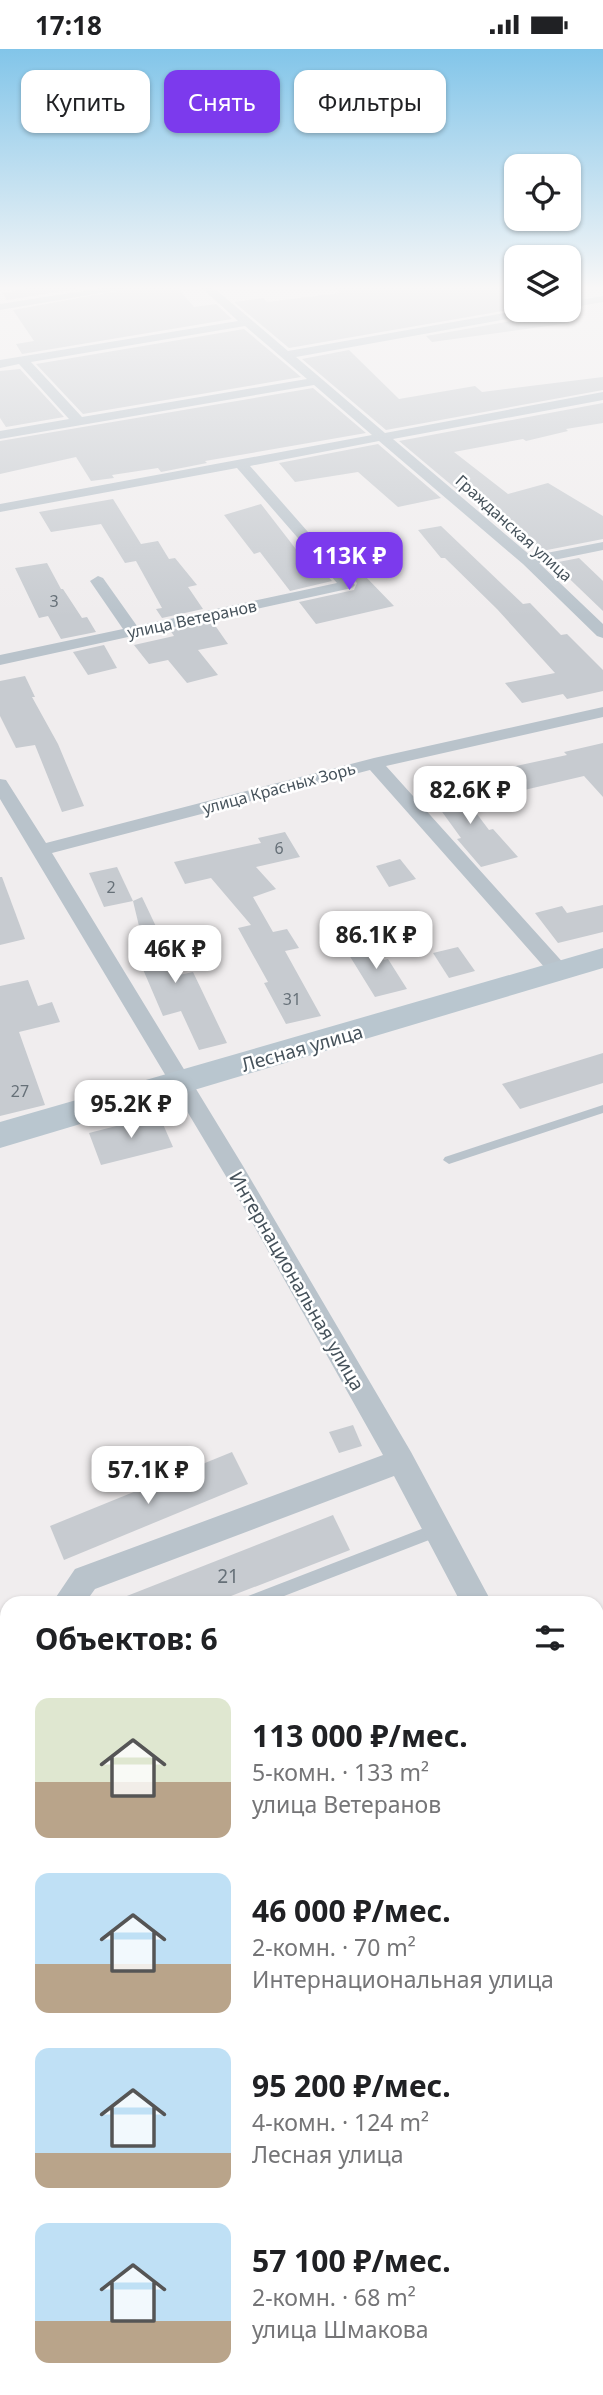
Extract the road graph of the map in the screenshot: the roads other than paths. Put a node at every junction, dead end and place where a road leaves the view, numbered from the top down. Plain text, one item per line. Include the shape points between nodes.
1 (56, 397) edge
2 (221, 397) edge
3 (336, 397) edge
4 (595, 397) edge
5 (79, 422) junction
6 (0, 435) edge
7 (382, 436) junction
8 (240, 463) junction
9 (0, 508) edge
10 (603, 546) edge
11 (528, 561) junction
12 (98, 581) dead end
13 (133, 632) junction
14 (603, 633) edge
15 (0, 660) edge
16 (603, 712) edge
17 (374, 763) junction
18 (0, 783) edge
19 (5, 806) edge
20 (39, 851) junction
21 (603, 958) edge
22 (561, 972) junction
23 (180, 1083) junction
24 (603, 1109) edge
25 (0, 1135) edge
26 (449, 1160) dead end
27 (401, 1461) junction
28 (437, 1530) junction
29 (72, 1596) edge
30 (275, 1596) edge
31 (473, 1596) edge

1 - 5 street
2 - 5 street
3 - 7 street, Гражданская улица
4 - 7 street
5 - 6 street
7 - 8 street
7 - 11 street, Гражданская улица
8 - 9 street
8 - 13 street, улица Ветеранов via 347,585
10 - 11 street
11 - 14 street, Гражданская улица
12 - 13 street
13 - 15 street, улица Ветеранов
16 - 17 street, улица Красных Зорь
17 - 20 street, улица Красных Зорь
17 - 22 street
18 - 19 street, Интернациональная улица
19 - 20 street, Интернациональная улица
20 - 23 street, Интернациональная улица
21 - 22 street, Лесная улица
22 - 23 street, Лесная улица
23 - 25 street, Лесная улица
23 - 27 street, Интернациональная улица
24 - 26 lane
27 - 28 street, Интернациональная улица
27 - 29 street via 85,1579
28 - 30 lane
28 - 31 street, Интернациональная улица

